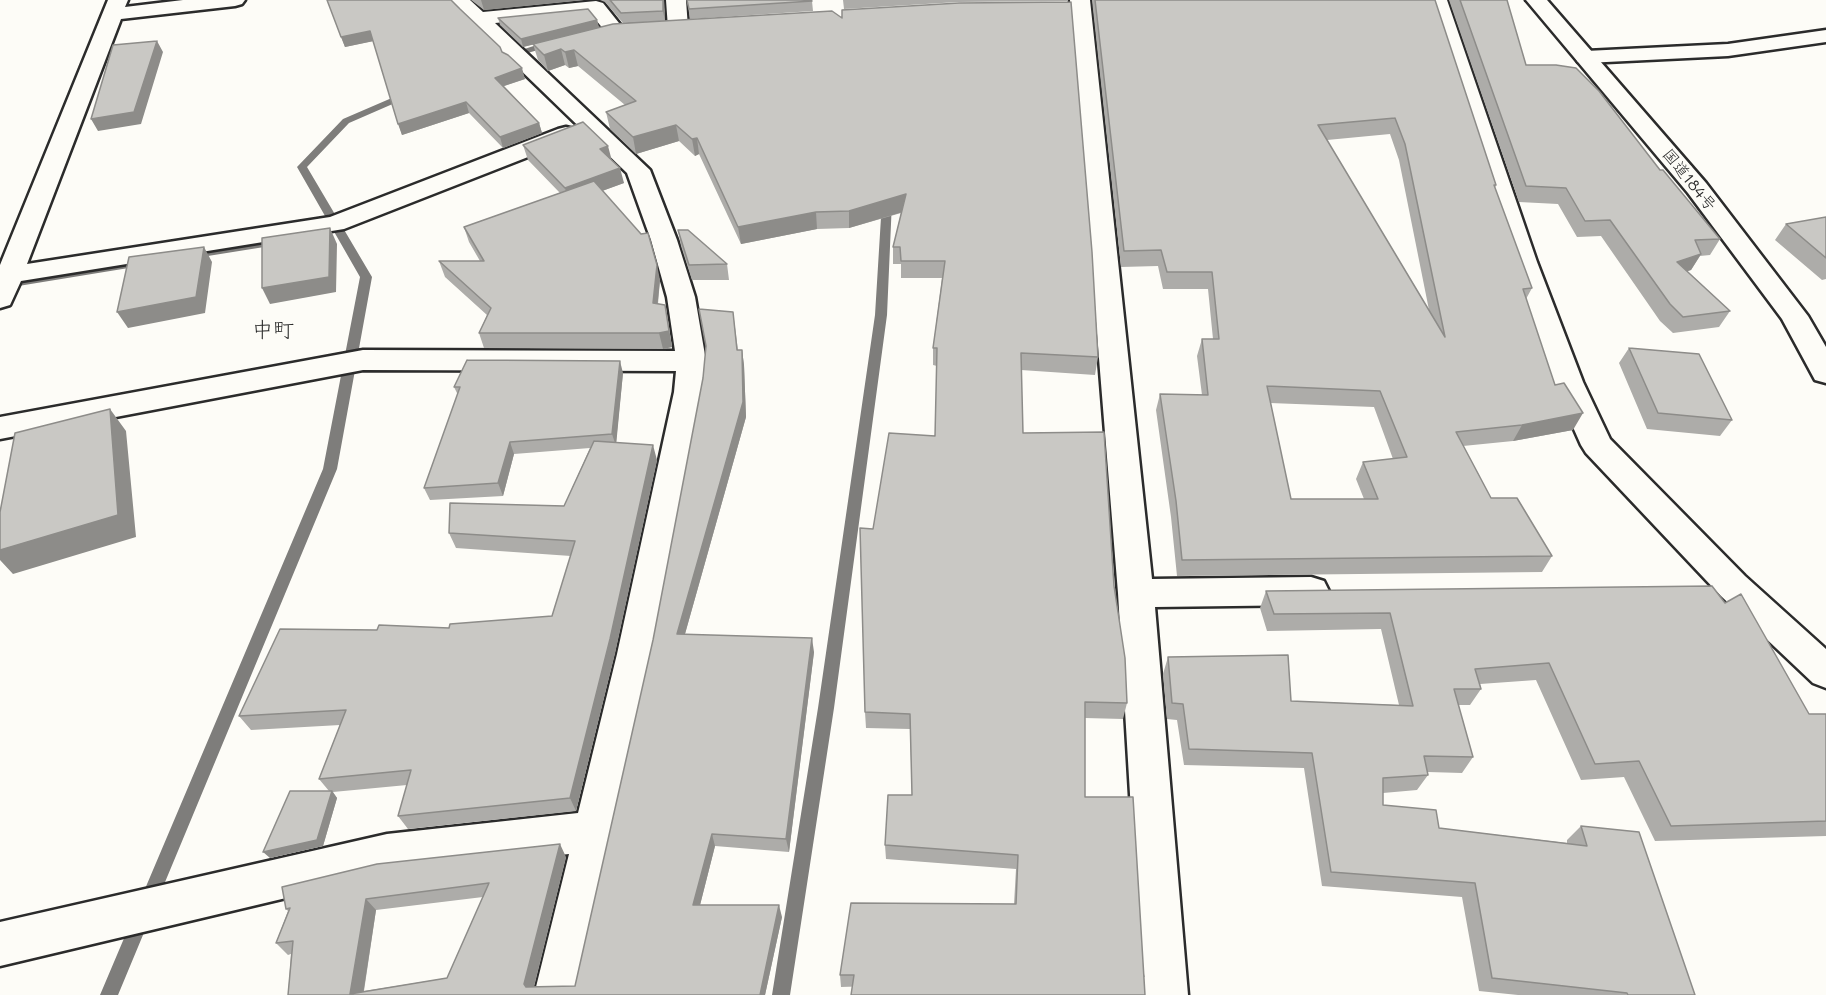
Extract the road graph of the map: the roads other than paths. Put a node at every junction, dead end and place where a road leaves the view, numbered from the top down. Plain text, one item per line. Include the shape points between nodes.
1 (235, 0) edge
2 (458, 0) edge
3 (676, 0) edge
4 (1437, 0) edge
5 (1536, 0) edge
6 (1073, 6) edge
7 (116, 7) edge
8 (477, 19) junction
9 (701, 26) edge
10 (678, 28) junction
11 (637, 31) junction
12 (1825, 37) edge
13 (594, 38) edge
14 (537, 51) edge
15 (515, 57) junction
16 (1586, 57) junction
17 (590, 124) junction
18 (4, 287) edge
19 (691, 361) junction
20 (1826, 373) edge
21 (0, 428) edge
22 (1685, 586) edge
23 (1733, 586) junction
24 (1339, 591) edge
25 (1136, 593) junction
26 (1826, 672) edge
27 (595, 831) junction
28 (0, 944) edge
29 (557, 995) edge
30 (1166, 995) edge

1 - 7 main road
2 - 8 main road
3 - 10 main road
4 - 23 main road via 1524,262 1568,382 1597,445
5 - 16 main road, 国道184号
6 - 25 main road
7 - 18 main road
8 - 11 main road via 596,7
8 - 15 main road
9 - 10 main road
10 - 11 main road
11 - 13 main road
12 - 16 main road via 1728,50
14 - 15 main road
15 - 17 main road
16 - 20 main road, 国道184号 via 1697,188 1794,316
17 - 18 main road via 335,224
17 - 19 main road via 638,170 678,288
19 - 21 main road via 363,360
19 - 27 main road via 689,392 636,654
22 - 23 main road
23 - 26 main road
24 - 25 main road
25 - 30 main road
27 - 28 main road via 387,854
27 - 29 main road

